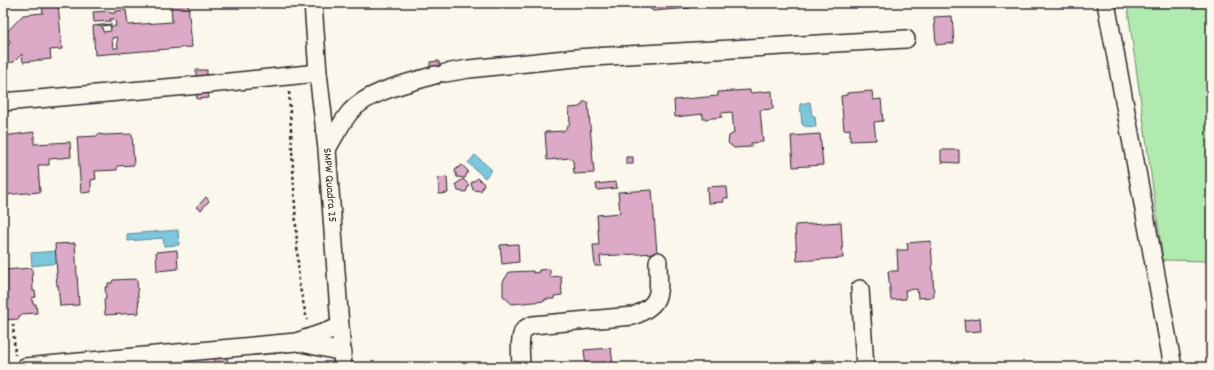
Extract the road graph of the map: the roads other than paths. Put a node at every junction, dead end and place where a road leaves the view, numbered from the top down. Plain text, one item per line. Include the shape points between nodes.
1 (313, 3) edge
2 (1106, 3) edge
3 (906, 39) dead end
4 (318, 73) junction
5 (3, 102) edge
6 (327, 149) junction
7 (658, 261) dead end
8 (860, 289) dead end
9 (340, 326) junction
10 (305, 341) junction
11 (343, 360) edge
12 (20, 363) edge
13 (521, 367) edge
14 (865, 367) edge
15 (1173, 367) edge

1 - 4 street, SMPW Quadra 25
2 - 15 street
3 - 6 street via 575,58 440,74 364,101 351,111
4 - 5 street
4 - 6 street, SMPW Quadra 25
6 - 9 street, SMPW Quadra 25
7 - 13 street via 658,294 654,304 633,316 533,325 525,329 521,339
8 - 14 street
9 - 10 street
9 - 11 street, SMPW Quadra 25
10 - 11 street
10 - 12 street

